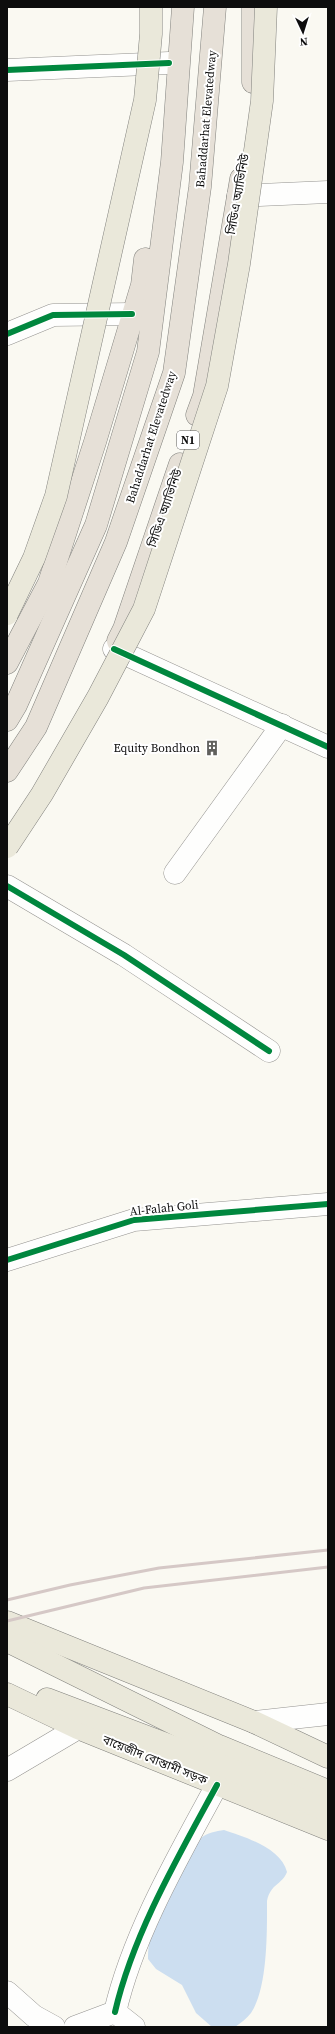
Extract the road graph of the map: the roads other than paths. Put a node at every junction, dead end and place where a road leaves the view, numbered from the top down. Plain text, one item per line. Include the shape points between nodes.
1 (151, 7) edge
2 (168, 7) edge
3 (183, 7) edge
4 (215, 7) edge
5 (253, 7) edge
6 (266, 7) edge
7 (169, 63) junction
8 (7, 70) edge
9 (328, 192) edge
10 (238, 196) junction
11 (132, 314) junction
12 (7, 334) edge
13 (7, 614) edge
14 (114, 649) junction
15 (7, 663) edge
16 (7, 720) edge
17 (282, 725) junction
18 (328, 747) edge
19 (7, 771) edge
20 (7, 838) edge
21 (7, 847) edge
22 (175, 872) dead end
23 (7, 886) edge
24 (269, 1051) dead end
25 (328, 1204) edge
26 (7, 1260) edge
27 (7, 1622) edge
28 (7, 1641) edge
29 (7, 1682) edge
30 (7, 1694) edge
31 (328, 1714) edge
32 (254, 1722) junction
33 (78, 1728) junction
34 (328, 1757) edge
35 (7, 1770) edge
36 (217, 1785) junction
37 (328, 1791) edge
38 (328, 1811) edge
39 (328, 1829) edge
40 (7, 1992) edge
41 (115, 2012) junction
42 (54, 2027) edge
43 (75, 2027) edge
44 (134, 2027) edge

1 - 13 main road, bridge via 146,100 56,496 34,558
2 - 7 highway
3 - 16 highway via 172,162 148,352 96,525
4 - 19 highway, Bahaddarhat Elevatedway via 200,187 174,373 116,542 36,727
5 - 10 highway, সিডিএ অ্যাভিনিউ / N1 via 253,109
6 - 21 main road, bridge via 262,101 239,264 217,386 144,609 95,704 42,794
7 - 8 street
7 - 11 highway via 142,285
9 - 10 street
10 - 14 highway, সিডিএ অ্যাভিনিউ / N1 via 204,396 124,629
11 - 12 street via 53,315
11 - 15 highway via 95,442 49,583
14 - 17 street
14 - 20 highway, সিডিএ অ্যাভিনিউ / N1 via 21,818
17 - 18 street
17 - 22 street
23 - 24 street via 124,955
25 - 26 street, Al-Falah Goli via 134,1220
27 - 32 main road
28 - 37 main road via 219,1746
29 - 38 main road via 216,1763
30 - 33 main road, বায়েজীদ বোস্তামী সড়ক
31 - 32 street
32 - 34 main road
33 - 35 street
33 - 36 main road, বায়েজীদ বোস্তামী সড়ক
36 - 39 main road, বায়েজীদ বোস্তামী সড়ক
36 - 41 street via 168,1877 141,1937 121,1988
40 - 42 street via 34,2016
41 - 43 street
41 - 44 street

